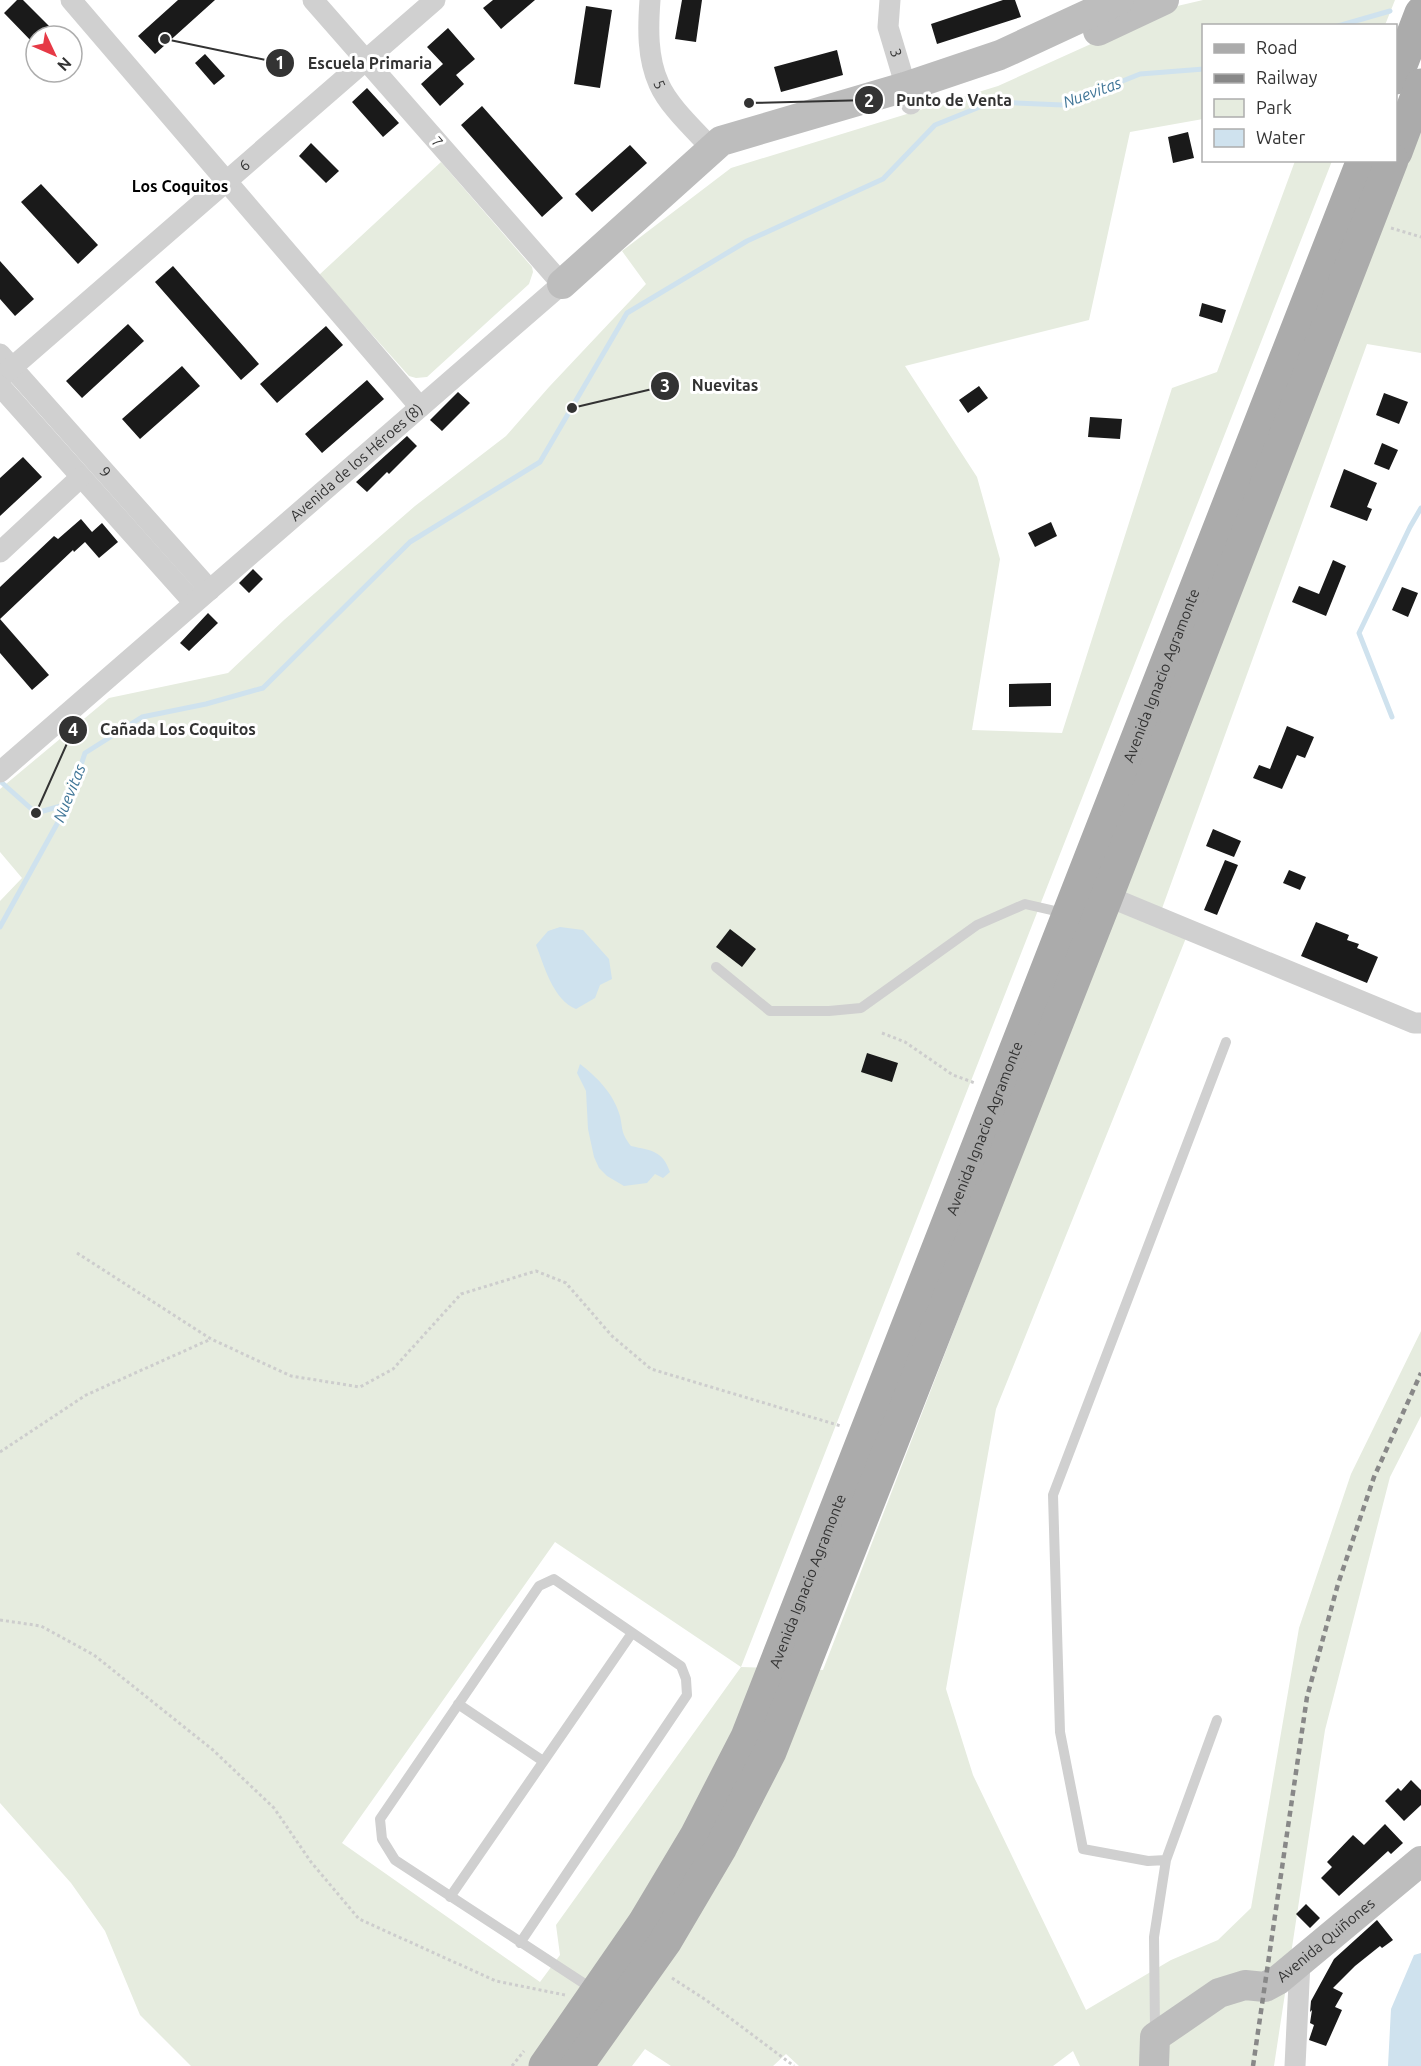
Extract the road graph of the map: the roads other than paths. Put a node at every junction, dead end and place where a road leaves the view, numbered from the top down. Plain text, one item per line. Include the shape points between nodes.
1 (71, 0) edge
2 (314, 0) edge
3 (435, 0) edge
4 (650, 0) edge
5 (890, 0) edge
6 (1119, 0) edge
7 (1164, 0) edge
8 (1421, 13) edge
9 (366, 61) junction
10 (1397, 73) edge
11 (1421, 85) edge
12 (908, 95) junction
13 (1397, 147) edge
14 (713, 150) junction
15 (1362, 162) edge
16 (1391, 162) edge
17 (227, 182) junction
18 (562, 284) junction
19 (4, 367) edge
20 (0, 386) edge
21 (420, 407) junction
22 (81, 477) junction
23 (0, 552) edge
24 (202, 597) junction
25 (0, 772) edge
26 (1088, 913) junction
27 (716, 967) dead end
28 (1421, 1023) edge
29 (1226, 1042) dead end
30 (632, 1633) junction
31 (458, 1704) junction
32 (1217, 1720) dead end
33 (543, 1761) junction
34 (1166, 1860) junction
35 (1421, 1861) edge
36 (450, 1897) junction
37 (520, 1942) junction
38 (1300, 1962) junction
39 (608, 1999) junction
40 (1154, 2052) edge
41 (545, 2066) edge
42 (577, 2066) edge
43 (1295, 2066) edge

1 - 17 street
2 - 9 street, 7
3 - 9 street, 6
4 - 14 street, 5 via 652,65 659,85
5 - 12 street, 3 via 888,27
6 - 12 street
7 - 12 street via 1012,72
8 - 10 main road
9 - 17 street, 6
9 - 18 street, 7
11 - 13 main road
12 - 14 street, Avenida de los Héroes (8) via 731,138 721,141
14 - 18 street, Avenida de los Héroes (8)
15 - 26 main road, Avenida Ignacio Agramonte
16 - 26 main road, Avenida Ignacio Agramonte
17 - 19 street, 6
17 - 21 street
18 - 21 street, Avenida de los Héroes (8)
19 - 24 street, 9
20 - 22 street, 9
21 - 24 street, Avenida de los Héroes (8)
22 - 23 street
22 - 24 street, 9
24 - 25 street, Avenida de los Héroes (8)
26 - 27 lane via 1025,904 977,925 861,1008 770,1011
26 - 28 street
26 - 39 main road, Avenida Ignacio Agramonte via 1000,1091 747,1737 696,1836 644,1923
26 - 39 main road, Avenida Ignacio Agramonte via 770,1752 721,1847 665,1942 650,1964
29 - 34 lane via 1053,1495 1060,1732 1083,1850 1148,1861
30 - 31 lane via 554,1579 548,1580 539,1586
30 - 33 lane
30 - 37 lane via 681,1666 687,1695
31 - 33 lane
31 - 36 lane via 380,1819 382,1839 394,1860
32 - 34 lane
33 - 36 lane
34 - 40 lane via 1154,1937
35 - 38 street, Avenida Quiñones
36 - 37 lane
37 - 39 lane
38 - 40 street, Avenida Quiñones via 1265,1987 1245,1985 1218,1993
38 - 43 street
39 - 41 main road, Avenida Ignacio Agramonte
39 - 42 main road, Avenida Ignacio Agramonte

